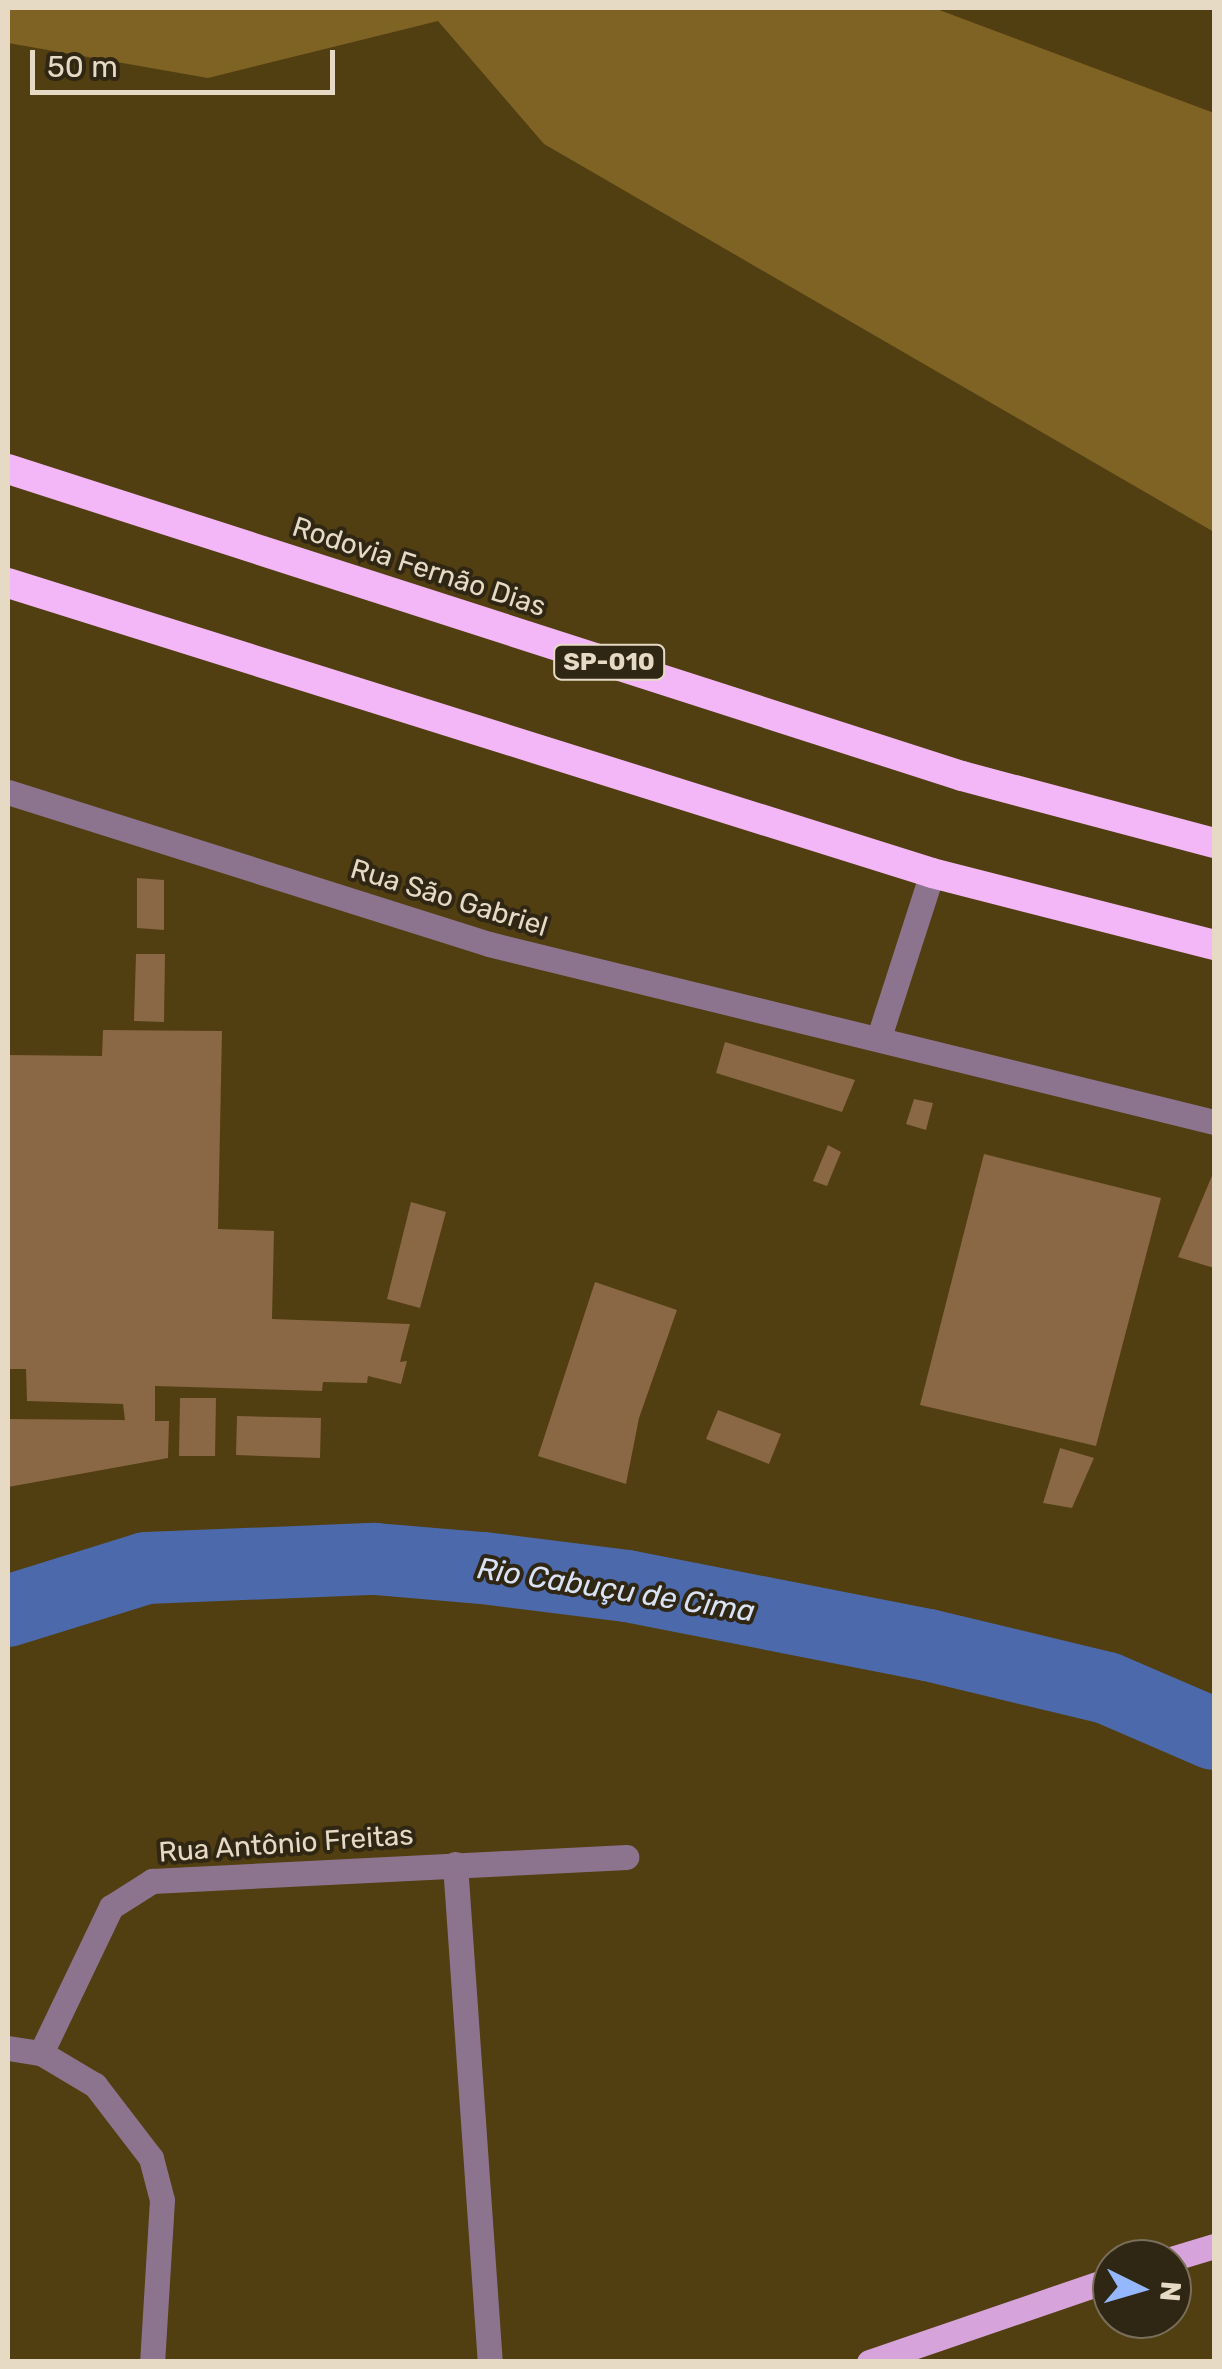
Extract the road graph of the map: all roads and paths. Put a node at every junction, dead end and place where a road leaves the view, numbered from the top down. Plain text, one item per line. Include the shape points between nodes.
1 (8, 469) edge
2 (8, 582) edge
3 (8, 792) edge
4 (1214, 843) edge
5 (932, 873) junction
6 (1214, 945) edge
7 (879, 1037) junction
8 (1214, 1122) edge
9 (626, 1857) dead end
10 (454, 1864) junction
11 (8, 2048) edge
12 (41, 2052) junction
13 (1092, 2286) edge
14 (152, 2362) edge
15 (490, 2362) edge
16 (868, 2362) edge

1 - 4 highway, Rodovia Fernão Dias / SP-010 via 962,776
2 - 5 highway
3 - 7 street, Rua São Gabriel via 489,944 674,994
5 - 6 highway
5 - 7 street
7 - 8 street, Rua São Gabriel
9 - 10 street, Rua Antônio Freitas
10 - 12 street, Rua Antônio Freitas via 152,1881 128,1891 111,1907
10 - 15 street
11 - 12 street
12 - 14 street via 95,2086 151,2158 162,2200
13 - 16 main road

